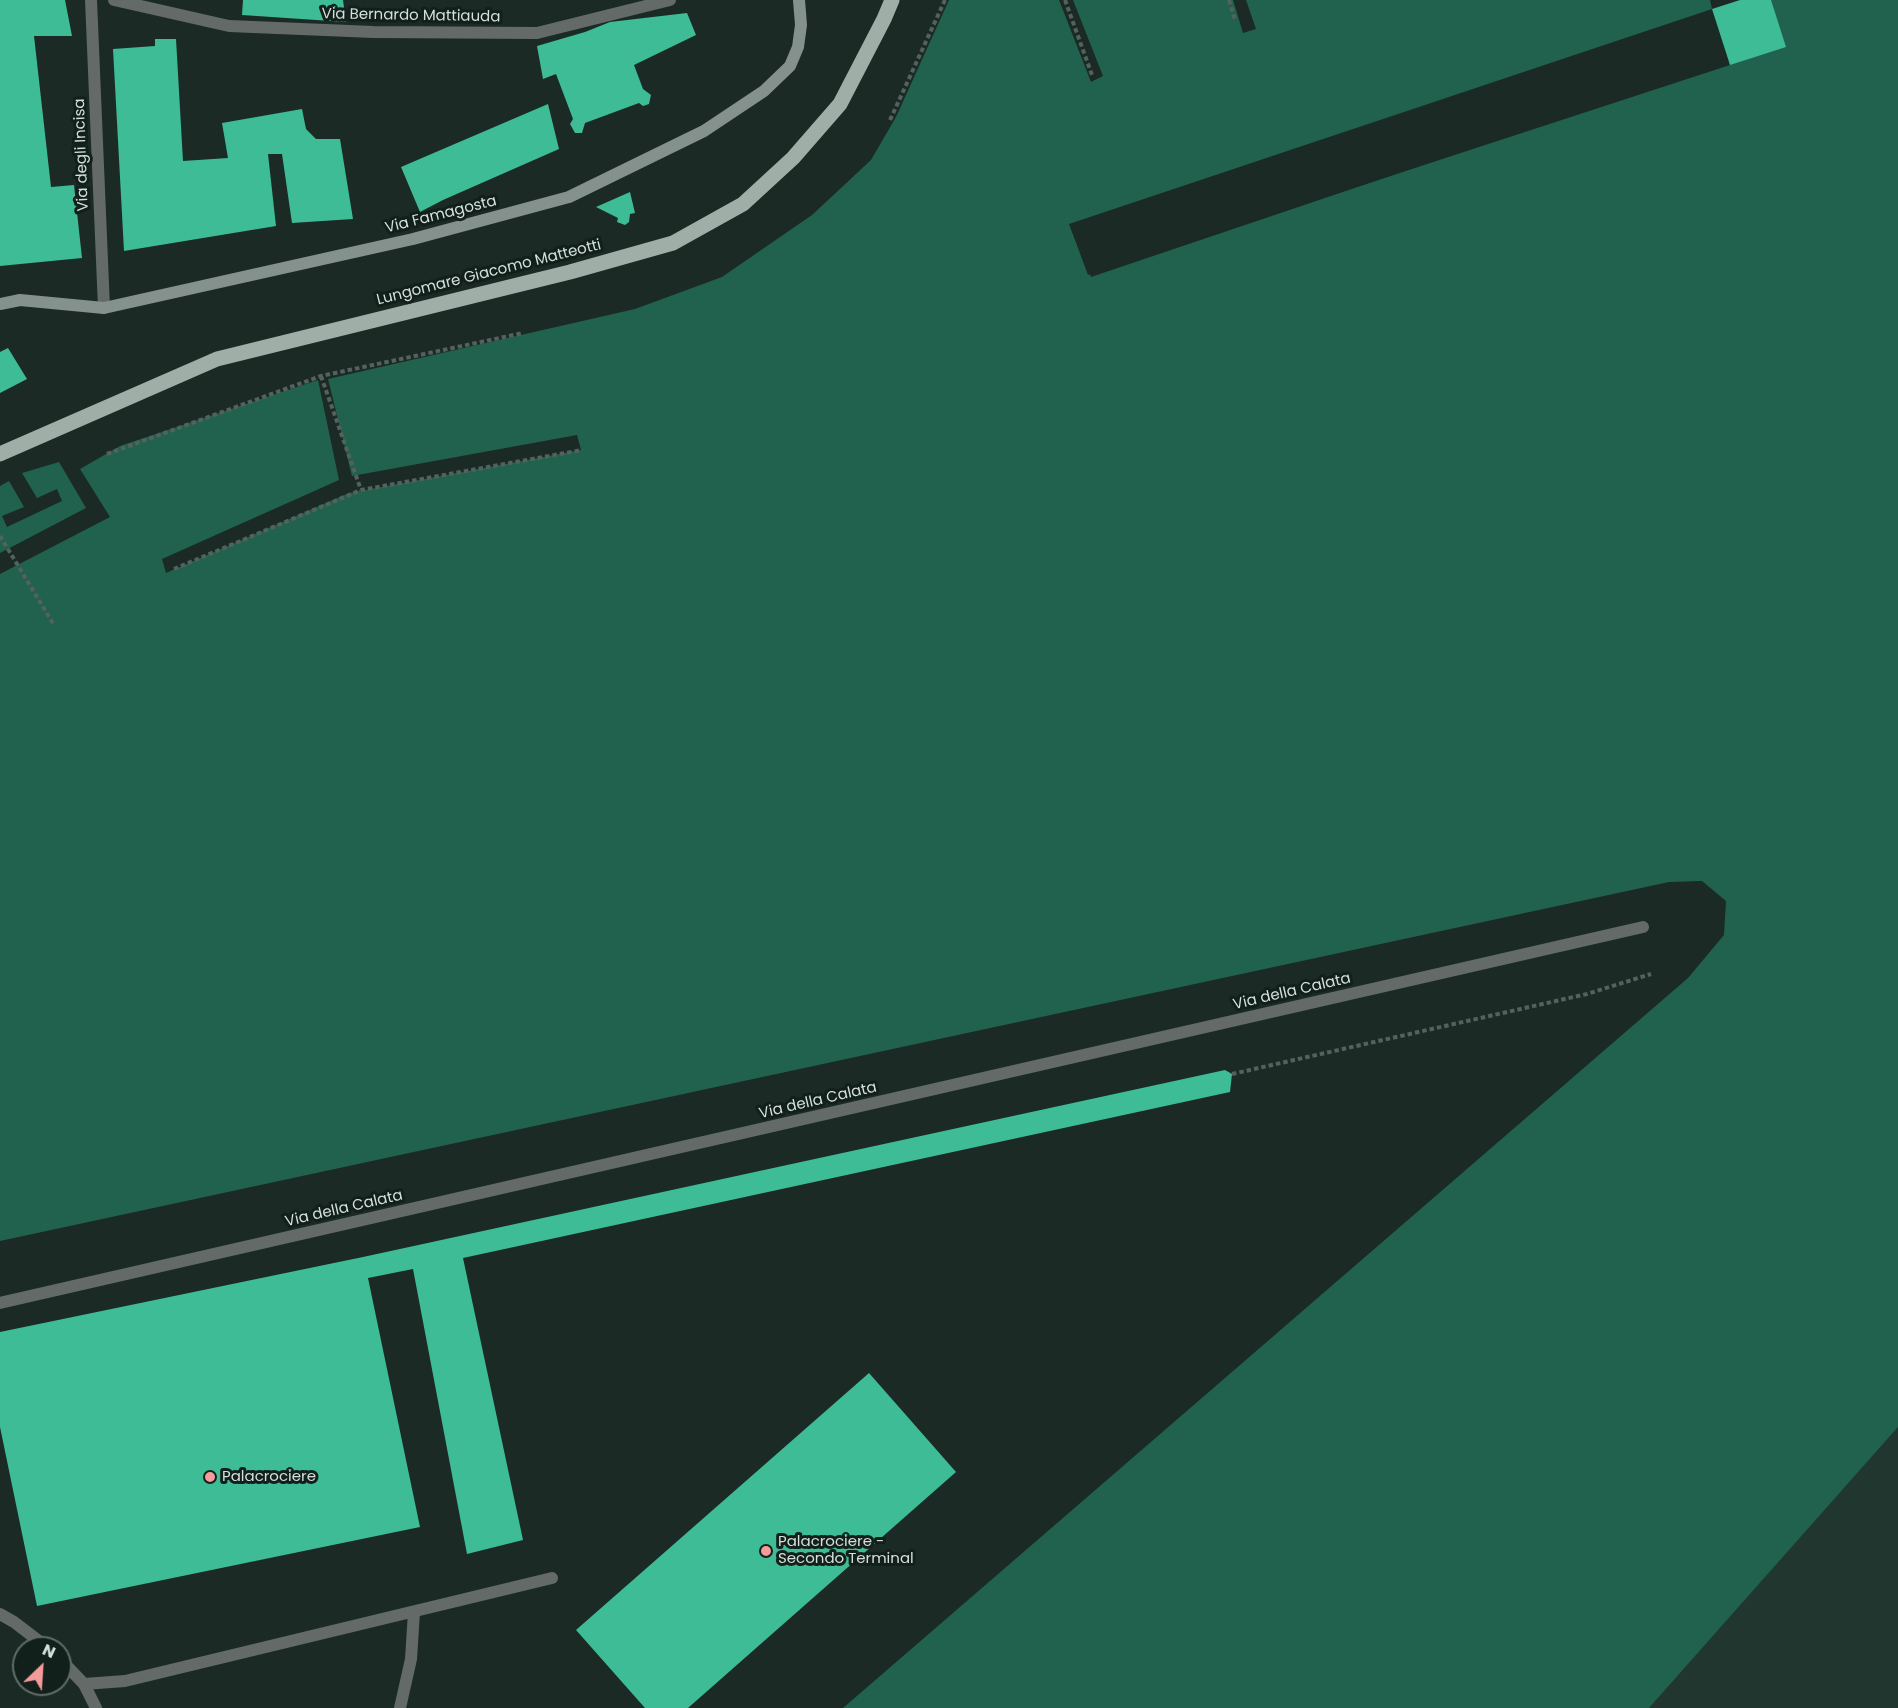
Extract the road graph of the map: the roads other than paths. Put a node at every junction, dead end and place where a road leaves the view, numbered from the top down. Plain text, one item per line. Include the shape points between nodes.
1 (91, 0) edge
2 (114, 0) edge
3 (670, 0) edge
4 (799, 0) edge
5 (892, 0) edge
6 (0, 303) edge
7 (104, 308) junction
8 (0, 454) edge
9 (1643, 927) dead end
10 (0, 1303) edge
11 (552, 1578) dead end
12 (414, 1612) junction
13 (0, 1614) edge
14 (0, 1620) edge
15 (14, 1622) junction
16 (32, 1636) edge
17 (72, 1672) edge
18 (84, 1684) junction
19 (96, 1708) edge
20 (400, 1708) edge

1 - 7 street, Via degli Incisa
2 - 3 street, Via Bernardo Mattiauda via 230,26 537,33
4 - 7 street, Via Famagosta via 798,47 790,66 764,91 704,131 569,197 413,239
5 - 8 main road, Lungomare Giacomo Matteotti via 840,105 793,158 743,204 673,243 217,359
6 - 7 street, Via Famagosta via 20,300
9 - 10 street, Via della Calata
11 - 12 street
12 - 18 street via 125,1681
12 - 20 street via 411,1659
13 - 15 street
14 - 15 street
15 - 16 street
17 - 18 street
18 - 19 street

